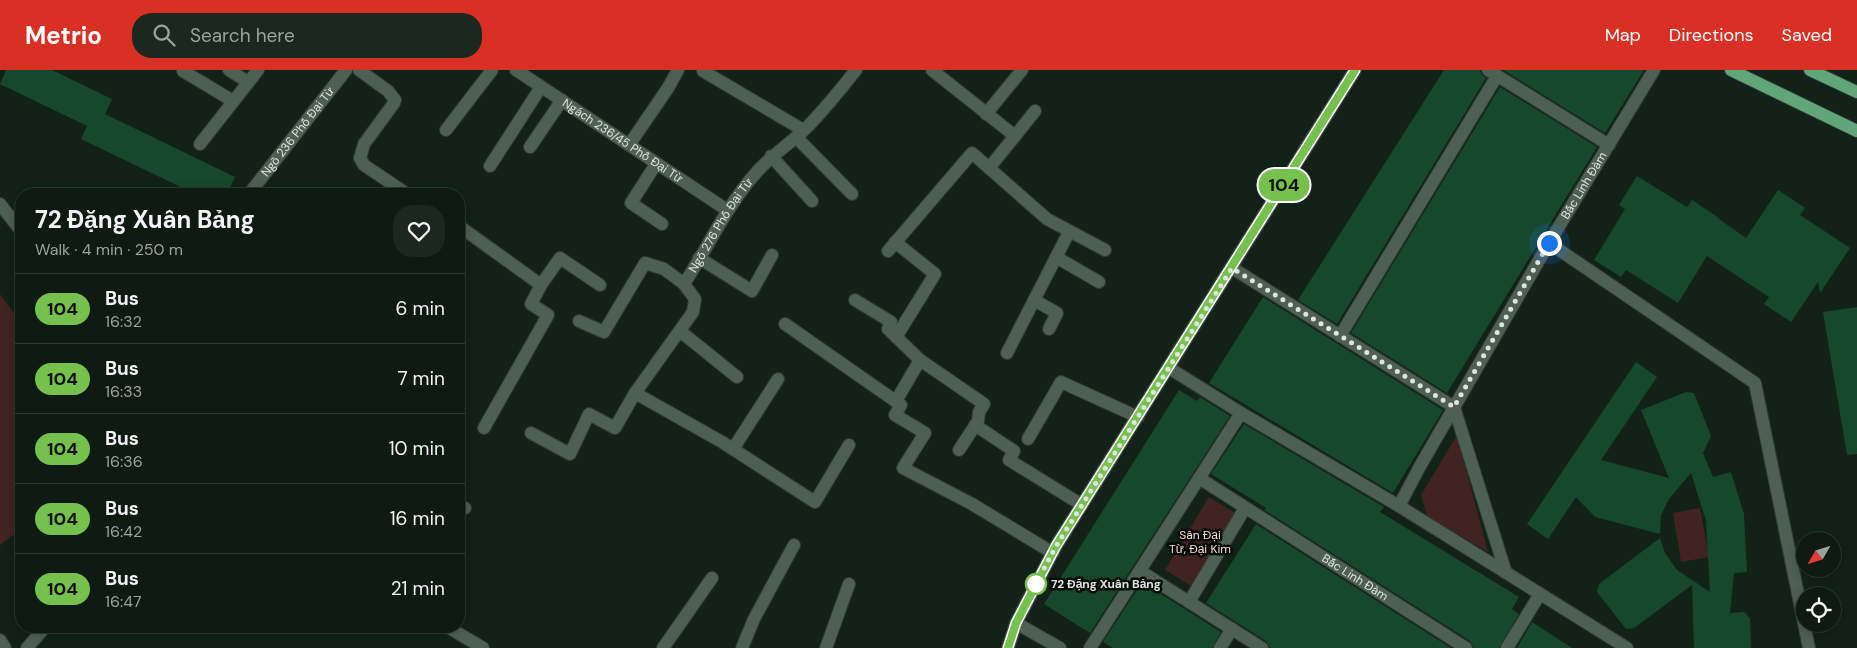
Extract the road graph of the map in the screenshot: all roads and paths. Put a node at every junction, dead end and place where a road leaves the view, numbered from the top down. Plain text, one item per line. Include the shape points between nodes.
1 (229, 70) edge
2 (258, 70) edge
3 (346, 70) edge
4 (359, 70) edge
5 (492, 70) edge
6 (516, 70) edge
7 (678, 70) edge
8 (932, 70) edge
9 (1022, 70) edge
10 (1355, 70) edge
11 (1654, 70) edge
12 (1731, 70) edge
13 (1810, 70) edge
14 (183, 71) edge
15 (703, 71) dead end
16 (853, 71) edge
17 (1492, 73) edge
18 (248, 82) junction
19 (541, 87) junction
20 (1857, 92) edge
21 (562, 100) junction
22 (233, 101) junction
23 (1034, 111) dead end
24 (986, 114) junction
25 (446, 130) dead end
26 (1857, 131) edge
27 (800, 133) junction
28 (1016, 136) junction
29 (200, 144) dead end
30 (629, 145) junction
31 (1609, 145) junction
32 (530, 147) dead end
33 (771, 156) junction
34 (656, 164) junction
35 (490, 166) dead end
36 (989, 168) junction
37 (254, 188) edge
38 (398, 188) edge
39 (852, 194) dead end
40 (812, 201) dead end
41 (0, 204) edge
42 (727, 210) junction
43 (15, 223) edge
44 (662, 224) dead end
45 (465, 230) edge
46 (1069, 232) junction
47 (1549, 243) junction
48 (1105, 250) dead end
49 (772, 255) dead end
50 (699, 258) junction
51 (1056, 258) junction
52 (1232, 268) junction
53 (1099, 282) dead end
54 (600, 284) dead end
55 (684, 284) junction
56 (541, 285) junction
57 (855, 300) dead end
58 (1034, 300) junction
59 (579, 321) dead end
60 (785, 324) dead end
61 (1048, 329) dead end
62 (680, 331) junction
63 (1340, 336) junction
64 (896, 337) junction
65 (1008, 353) dead end
66 (920, 360) junction
67 (1169, 368) junction
68 (737, 376) dead end
69 (778, 379) dead end
70 (635, 393) junction
71 (896, 401) junction
72 (1454, 407) junction
73 (1242, 413) junction
74 (1138, 417) junction
75 (975, 425) junction
76 (484, 428) dead end
77 (531, 432) dead end
78 (1028, 439) dead end
79 (849, 445) dead end
80 (733, 449) junction
81 (959, 450) dead end
82 (1199, 478) junction
83 (1082, 505) junction
84 (1399, 506) junction
85 (1245, 508) junction
86 (794, 545) dead end
87 (1053, 553) junction
88 (1140, 571) junction
89 (1506, 573) junction
90 (712, 578) dead end
91 (849, 584) dead end
92 (1540, 594) junction
93 (1189, 602) junction
94 (1016, 623) junction
95 (1232, 629) junction
96 (40, 633) edge
97 (458, 633) edge
98 (0, 640) edge
99 (5, 648) edge
100 (27, 648) edge
101 (483, 648) edge
102 (664, 648) edge
103 (742, 648) edge
104 (827, 648) edge
105 (1008, 648) edge
106 (1060, 648) edge
107 (1090, 648) edge
108 (1220, 648) edge
109 (1262, 648) edge
110 (1466, 648) edge
111 (1507, 648) edge
112 (1627, 648) edge
113 (1808, 648) edge

1 - 18 street
2 - 18 street
3 - 37 street, Ngõ 236 Phố Đại Từ
4 - 38 street via 395,100 364,144 360,158 364,165
5 - 25 street
6 - 19 street, Ngách 236/45 Phố Đại Từ
7 - 30 street
8 - 24 street
9 - 24 street
10 - 52 street
11 - 31 street, Bắc Linh Đàm
12 - 26 main road
13 - 20 main road
14 - 22 street
15 - 27 street
16 - 27 street, Ngõ 276 Phố Đại Từ via 826,108
17 - 31 street, Bắc Linh Đàm
17 - 63 street, Bắc Linh Đàm
18 - 22 street
19 - 21 street, Ngách 236/45 Phố Đại Từ
19 - 35 street
21 - 30 street, Ngách 236/45 Phố Đại Từ
21 - 32 street
22 - 29 street
23 - 28 street
24 - 28 street
27 - 33 street, Ngõ 276 Phố Đại Từ
27 - 39 street
28 - 36 street
30 - 34 street, Ngách 236/45 Phố Đại Từ
31 - 47 street, Bắc Linh Đàm
33 - 40 street
33 - 42 street, Ngõ 276 Phố Đại Từ
34 - 42 street, Ngách 236/45 Phố Đại Từ
34 - 44 street via 631,203
36 - 46 street via 1046,219
36 - 64 street via 972,153 891,246 935,274
41 - 43 street
42 - 50 street, Ngõ 276 Phố Đại Từ
45 - 56 street
46 - 48 street
46 - 51 street
47 - 72 street, Bắc Linh Đàm
47 - 113 street via 1755,383
49 - 50 street via 752,291
50 - 55 street, Ngõ 276 Phố Đại Từ
51 - 53 street
51 - 58 street
52 - 63 street
52 - 67 street
54 - 56 street via 560,258
55 - 59 street via 664,269 646,264 604,332
55 - 62 street, Ngõ 276 Phố Đại Từ via 694,299 693,312
56 - 76 street via 531,304 548,315
57 - 64 street via 891,322 888,329
58 - 61 street via 1057,313
58 - 65 street
60 - 71 street
62 - 68 street
62 - 70 street, Ngõ 276 Phố Đại Từ
63 - 72 street
64 - 66 street
66 - 71 street
66 - 75 street via 984,404
67 - 73 street
67 - 74 street
69 - 80 street
70 - 77 street, Ngõ 276 Phố Đại Từ via 615,428 589,414 570,454
70 - 80 street
71 - 87 street via 901,405 895,415 925,433 903,468 972,504
72 - 84 street, Bắc Linh Đàm
72 - 89 street
73 - 82 street
73 - 84 street
74 - 78 street via 1061,382
74 - 83 street
75 - 81 street
75 - 83 street via 1014,451 1010,460
79 - 80 street via 815,502
82 - 85 street, Bắc Linh Đàm
82 - 88 street
83 - 87 street
84 - 89 street
85 - 93 street
85 - 110 street, Bắc Linh Đàm
86 - 103 street
87 - 94 street
88 - 93 street
88 - 107 street
89 - 92 street
90 - 102 street
91 - 104 street
92 - 111 street
92 - 112 street
93 - 95 street
94 - 105 street
94 - 106 street
95 - 108 street
95 - 109 street
96 - 100 street
97 - 101 street
98 - 99 street

